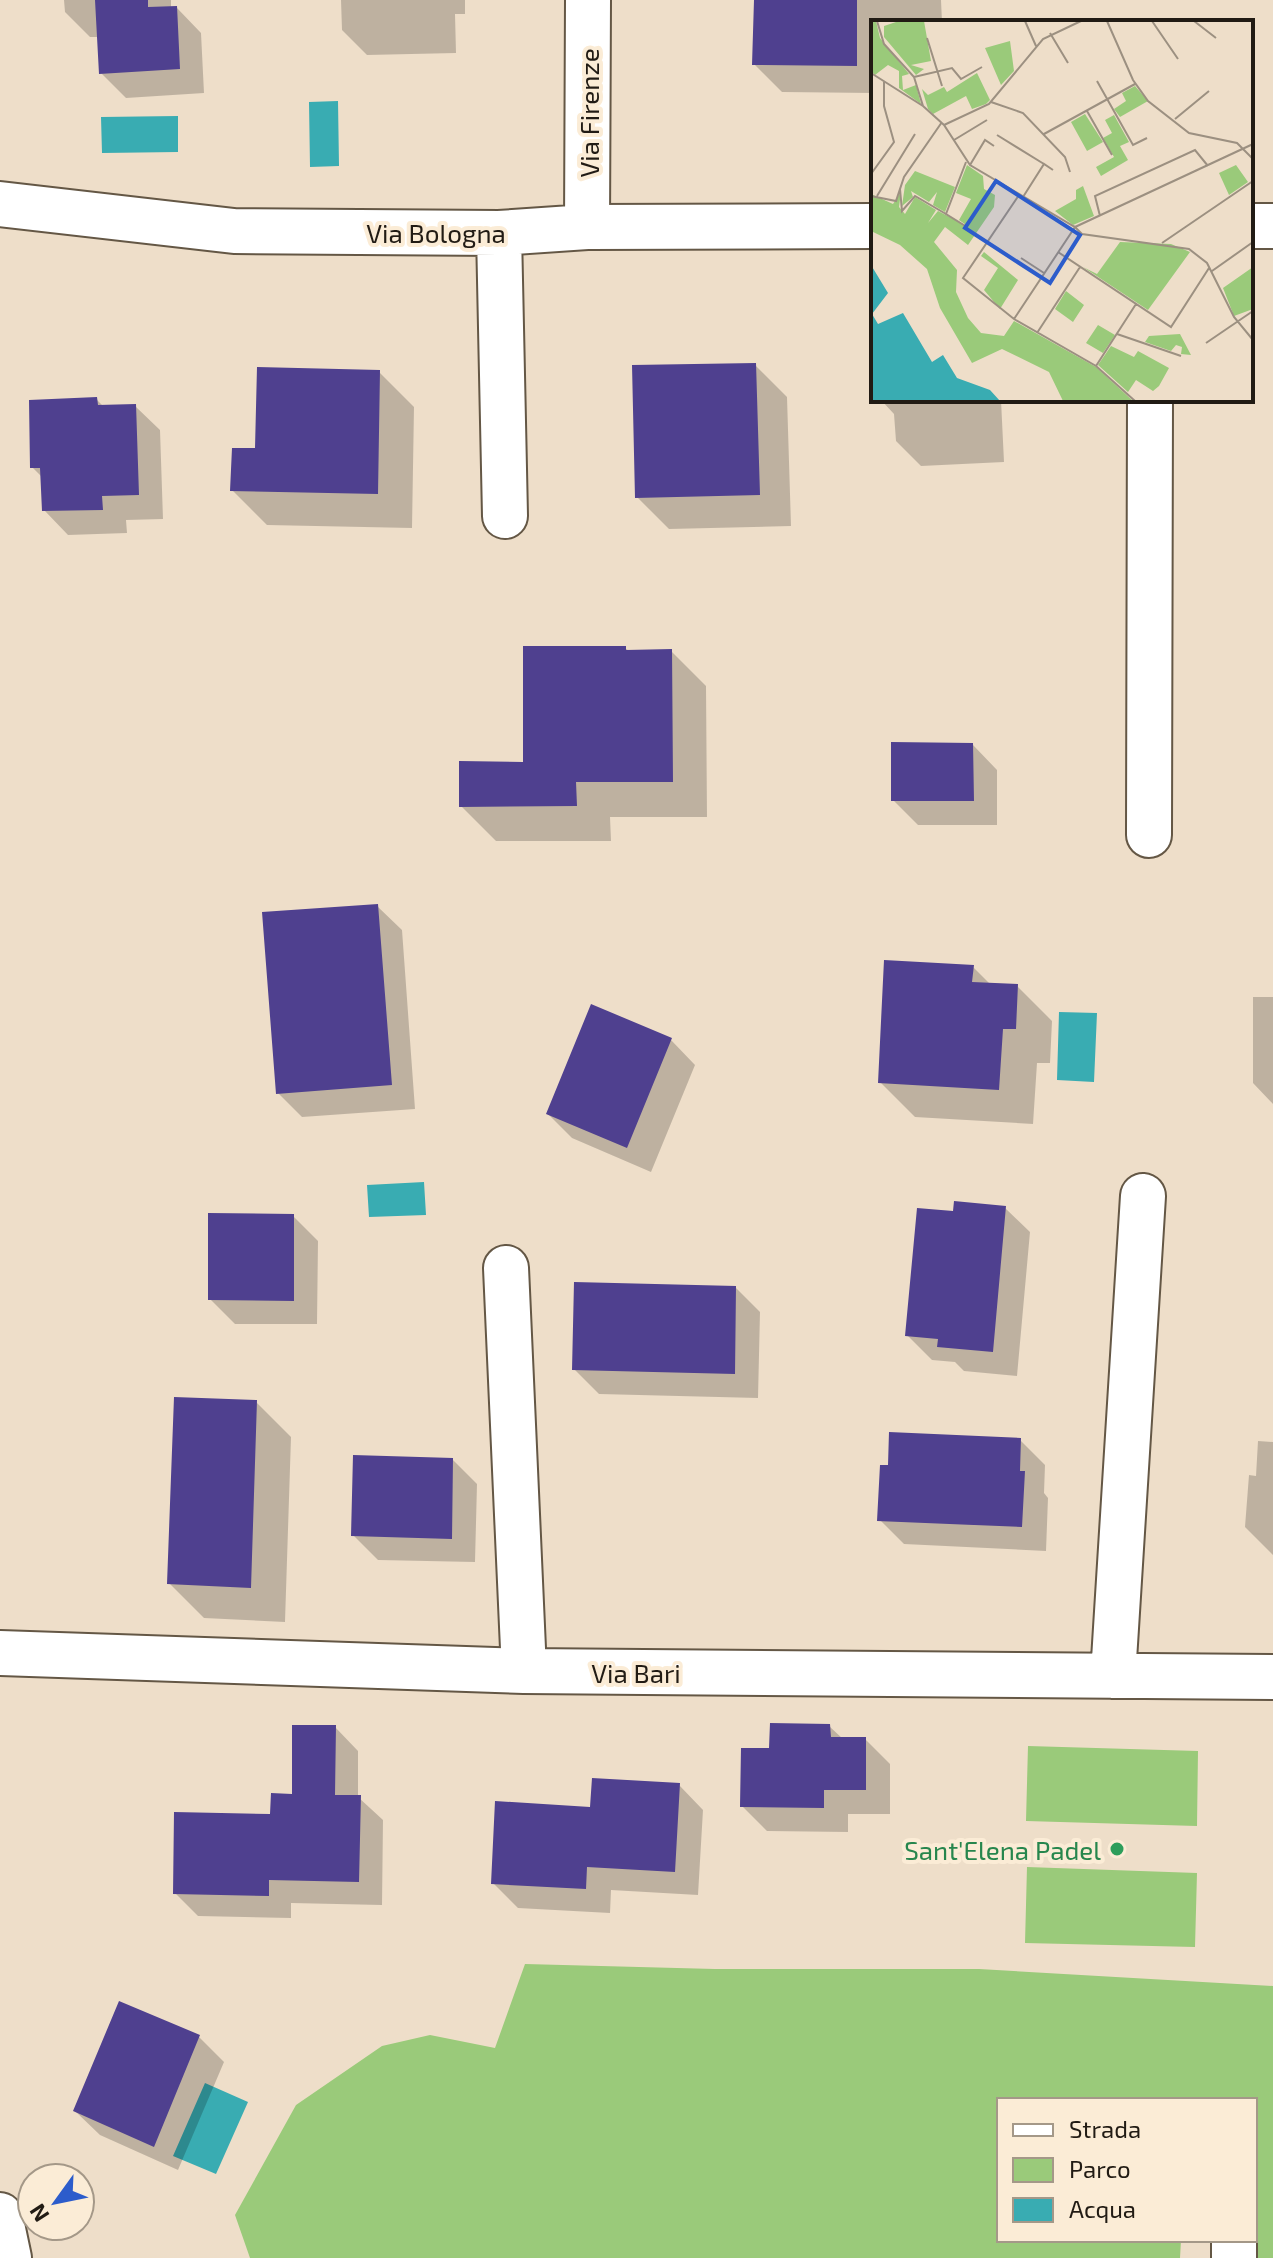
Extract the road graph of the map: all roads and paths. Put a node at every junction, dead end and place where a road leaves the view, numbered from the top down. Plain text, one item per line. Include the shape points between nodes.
1 (588, 0) edge
2 (0, 204) edge
3 (871, 226) edge
4 (587, 227) junction
5 (499, 233) junction
6 (1150, 402) edge
7 (505, 516) dead end
8 (1149, 835) dead end
9 (1143, 1196) dead end
10 (506, 1268) dead end
11 (0, 1653) edge
12 (524, 1671) junction
13 (1113, 1676) junction
14 (1273, 1677) edge
15 (0, 2215) edge
16 (9, 2258) edge

1 - 4 street, Via Firenze
2 - 5 street, Via Bologna via 234,231
3 - 4 street, Via Bologna
4 - 5 street, Via Bologna
5 - 7 street
6 - 8 street
9 - 13 street
10 - 12 street
11 - 12 street, Via Bari
12 - 13 street, Via Bari
13 - 14 street, Via Bari
15 - 16 street

